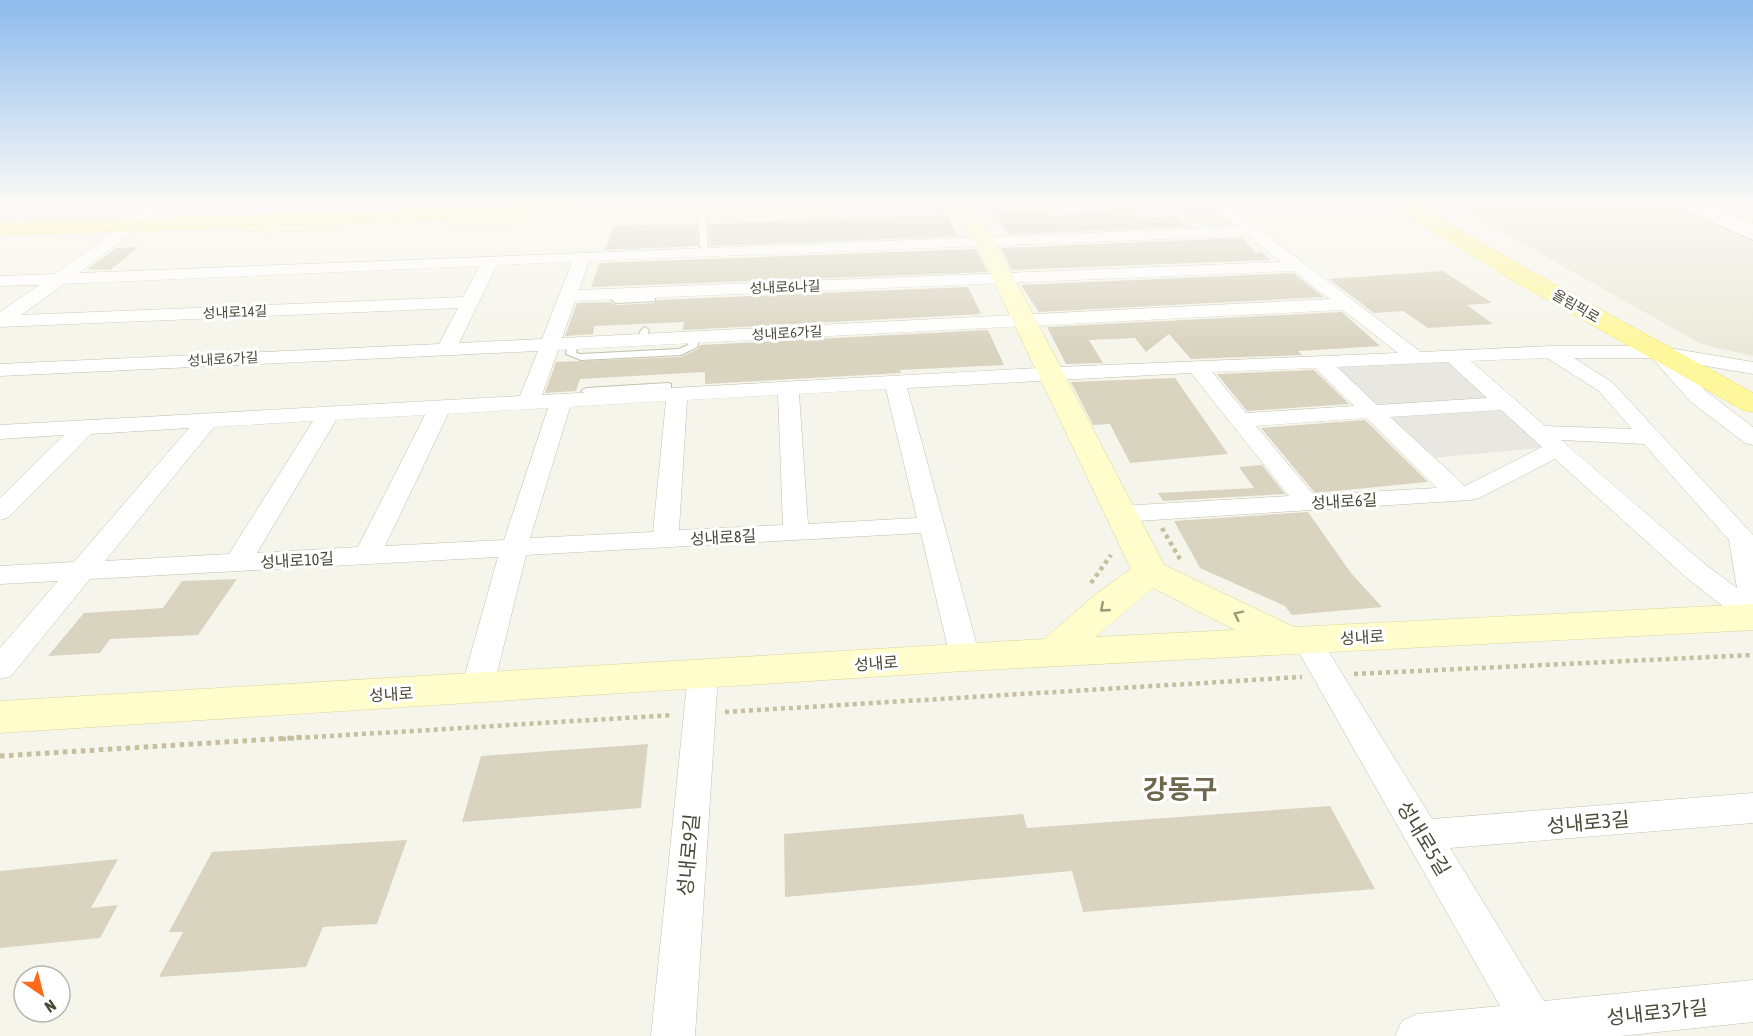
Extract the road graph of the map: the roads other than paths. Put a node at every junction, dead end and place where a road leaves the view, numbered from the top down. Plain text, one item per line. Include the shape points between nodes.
1 (96, 252) edge
2 (692, 252) edge
3 (990, 252) edge
4 (1279, 252) edge
5 (1485, 252) edge
6 (582, 257) junction
7 (491, 261) junction
8 (1297, 266) junction
9 (1003, 278) junction
10 (59, 279) junction
11 (0, 281) edge
12 (568, 296) junction
13 (653, 298) junction
14 (616, 300) dead end
15 (470, 302) junction
16 (1346, 304) junction
17 (0, 321) edge
18 (1024, 322) junction
19 (695, 337) junction
20 (573, 343) junction
21 (550, 344) junction
22 (446, 349) junction
23 (1551, 351) junction
24 (1657, 352) junction
25 (1453, 356) junction
26 (1416, 357) junction
27 (1320, 362) junction
28 (1197, 367) junction
29 (1753, 368) edge
30 (0, 370) edge
31 (1050, 373) junction
32 (896, 382) junction
33 (671, 388) junction
34 (788, 388) junction
35 (586, 391) dead end
36 (561, 400) junction
37 (529, 402) junction
38 (1506, 403) junction
39 (1753, 404) edge
40 (440, 407) junction
41 (1373, 412) junction
42 (328, 413) junction
43 (208, 420) junction
44 (1240, 420) junction
45 (85, 427) junction
46 (0, 432) edge
47 (1539, 432) junction
48 (1651, 437) junction
49 (1753, 438) edge
50 (1557, 449) junction
51 (1458, 494) junction
52 (1307, 503) junction
53 (0, 512) edge
54 (1121, 514) junction
55 (932, 525) junction
56 (796, 533) junction
57 (665, 540) junction
58 (514, 548) junction
59 (367, 556) junction
60 (237, 563) junction
61 (80, 571) junction
62 (1150, 572) junction
63 (0, 576) edge
64 (1753, 600) edge
65 (1753, 616) edge
66 (1299, 641) junction
67 (1053, 653) junction
68 (965, 657) junction
69 (0, 668) edge
70 (703, 674) junction
71 (477, 689) junction
72 (0, 717) edge
73 (1753, 808) edge
74 (1423, 835) junction
75 (1753, 1001) edge
76 (1537, 1031) edge
77 (673, 1036) edge
78 (1417, 1036) edge

1 - 10 street, 성내로14길
2 - 6 street
3 - 9 street
4 - 8 street
5 - 24 main road, 올림픽로
6 - 7 street
6 - 12 street
7 - 10 street
7 - 15 street
8 - 9 street
8 - 16 street
9 - 13 street, 성내로6나길
9 - 18 street
10 - 11 street
10 - 17 street, 성내로14길
12 - 13 street, 성내로6나길
12 - 21 street
13 - 14 lane
15 - 17 street, 성내로14길
15 - 22 street
16 - 18 street
16 - 26 street
18 - 19 street, 성내로6가길
18 - 31 street
19 - 20 street, 성내로6가길 via 644,335
19 - 20 lane via 692,347 681,352 581,357 571,354
20 - 21 street, 성내로6가길
21 - 22 street, 성내로6가길
21 - 37 street
22 - 30 street, 성내로6가길
23 - 24 street
23 - 25 street
23 - 48 street via 1605,387
24 - 29 street
24 - 39 main road, 올림픽로
24 - 49 street via 1699,397
25 - 26 street
25 - 38 street, 성내로
26 - 27 street
27 - 28 street
27 - 41 street
28 - 31 street
28 - 44 street
31 - 32 street
31 - 54 street
32 - 34 street
32 - 55 street
33 - 34 street
33 - 35 lane
33 - 36 street
33 - 57 street
34 - 56 street
36 - 37 street
36 - 58 street
37 - 40 street
38 - 41 street
38 - 47 street, 성내로
40 - 42 street
40 - 59 street
41 - 44 street
41 - 51 street
42 - 43 street
42 - 60 street
43 - 45 street
43 - 61 street
44 - 52 street
45 - 46 street
45 - 53 street
47 - 48 street
47 - 50 street, 성내로
48 - 64 street via 1742,538
50 - 51 street, 성내로6길 via 1470,493
50 - 65 street, 성내로
51 - 52 street, 성내로6길
52 - 54 street, 성내로6길
54 - 62 street
55 - 56 street, 성내로8길
55 - 68 street
56 - 57 street, 성내로8길
57 - 58 street, 성내로8길
58 - 59 street, 성내로10길
58 - 71 street
59 - 60 street, 성내로10길
60 - 61 street, 성내로10길
61 - 63 street, 성내로10길
61 - 69 street
66 -> 62 street
62 -> 67 street
65 - 66 street, 성내로
66 - 67 street, 성내로
66 - 74 street, 성내로5길 via 1328,675
67 - 68 street, 성내로
68 - 70 street, 성내로
70 - 71 street, 성내로
70 - 77 street, 성내로9길
71 - 72 street, 성내로
73 - 74 street, 성내로3길
74 - 76 street, 성내로5길
75 - 76 street, 성내로3가길
76 - 78 street, 성내로3가길

